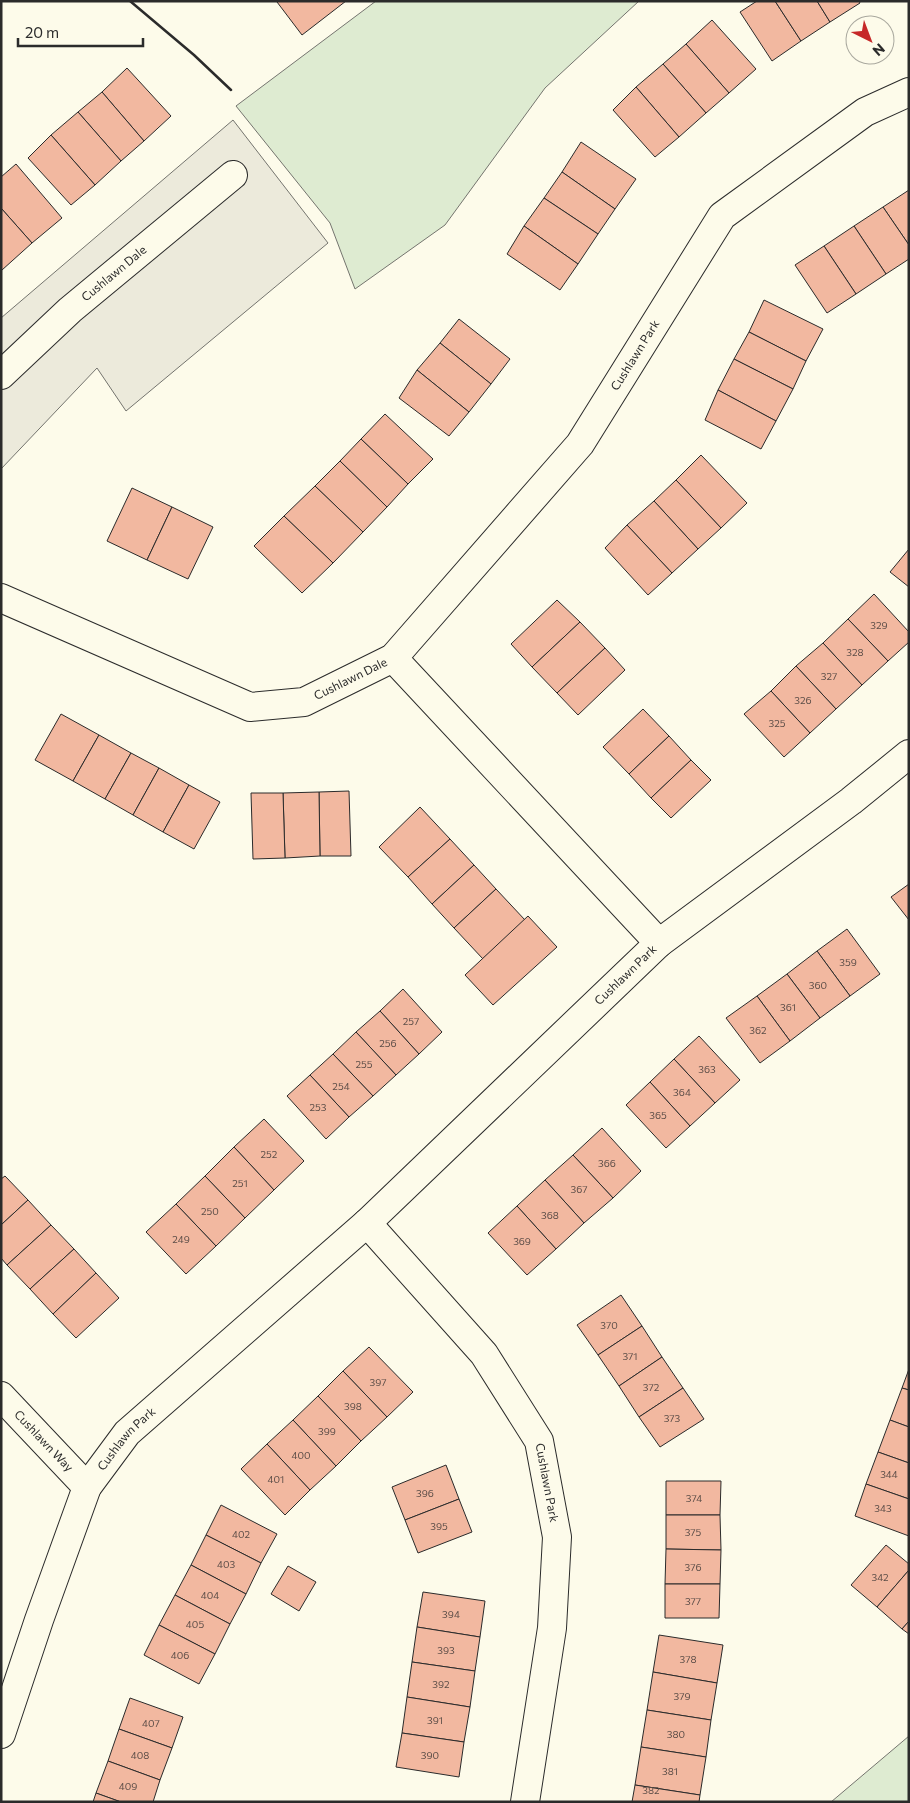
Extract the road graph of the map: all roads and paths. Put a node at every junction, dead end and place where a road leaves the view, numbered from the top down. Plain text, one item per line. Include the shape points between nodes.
1 (909, 92) edge
2 (233, 175) dead end
3 (1, 375) edge
4 (1, 598) edge
5 (393, 658) junction
6 (909, 754) edge
7 (659, 943) junction
8 (367, 1223) junction
9 (1, 1396) edge
10 (87, 1487) junction
11 (1, 1734) edge
12 (525, 1802) edge

1 - 5 street, Cushlawn Park via 865,112 722,216 580,444
2 - 3 street, Cushlawn Dale via 70,310
4 - 5 street, Cushlawn Dale via 250,706 304,702
5 - 7 street, Cushlawn Dale
6 - 7 street, Cushlawn Park via 851,801
7 - 8 street, Cushlawn Park
8 - 10 street, Cushlawn Park via 127,1433
8 - 12 street, Cushlawn Park via 484,1354 538,1441 556,1537 552,1628
9 - 10 street, Cushlawn Way
10 - 11 street, Cushlawn Park

